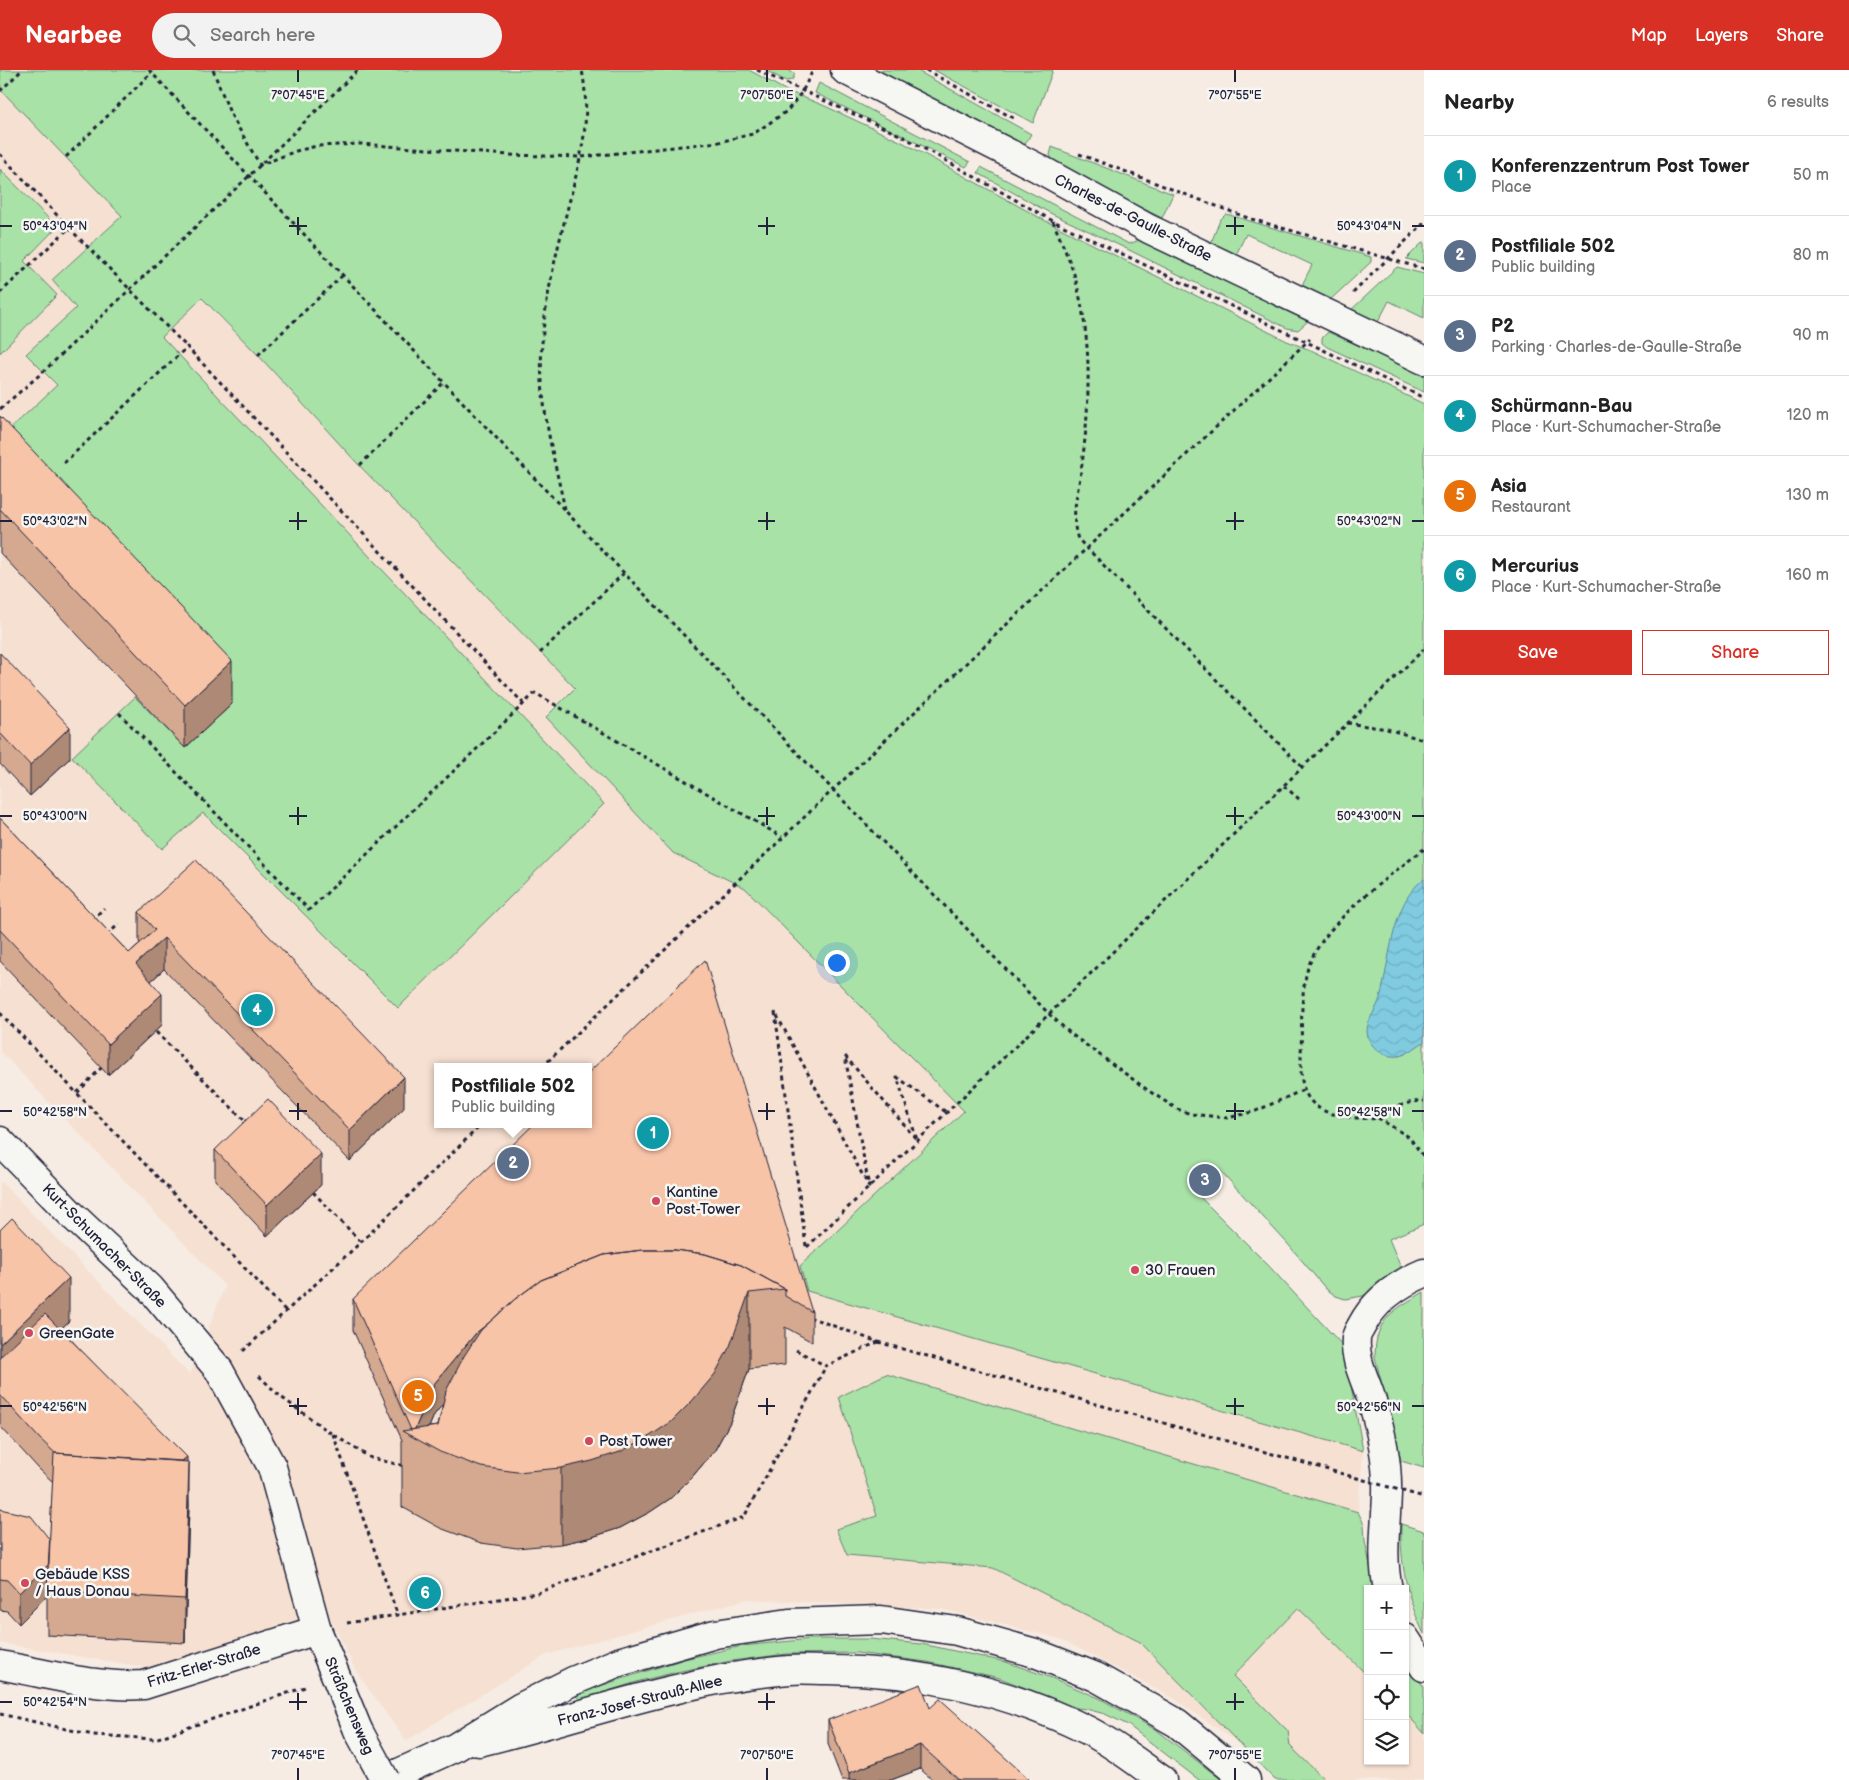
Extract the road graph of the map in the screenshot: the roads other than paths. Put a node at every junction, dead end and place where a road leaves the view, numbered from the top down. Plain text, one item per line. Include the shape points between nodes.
1 (845, 70) edge
2 (1424, 360) edge
3 (0, 1141) edge
4 (1424, 1273) edge
5 (1388, 1585) edge
6 (317, 1630) junction
7 (1409, 1644) edge
8 (0, 1665) edge
9 (1424, 1667) edge
10 (456, 1747) junction
11 (384, 1780) edge
12 (1162, 1780) edge
13 (1246, 1780) edge

1 - 2 street, Charles-de-Gaulle-Straße via 1036,167 1149,229
3 - 6 street, Kurt-Schumacher-Straße via 150,1288 219,1370 272,1467
4 - 5 street via 1387,1294 1368,1313 1355,1338 1384,1457
6 - 8 street, Fritz-Erler-Straße via 144,1685 97,1684
6 - 11 street, Sträßchensweg, bridge via 358,1730
7 - 9 street
10 - 11 street, Franz-Josef-Strauß-Allee
10 - 12 street, Franz-Josef-Strauß-Allee via 682,1687 790,1670 841,1670 932,1679 1031,1706 1087,1730
10 - 13 street, Franz-Josef-Strauß-Allee via 521,1707 619,1662 715,1634 789,1623 881,1620 966,1634 1035,1653 1096,1677 1177,1723

